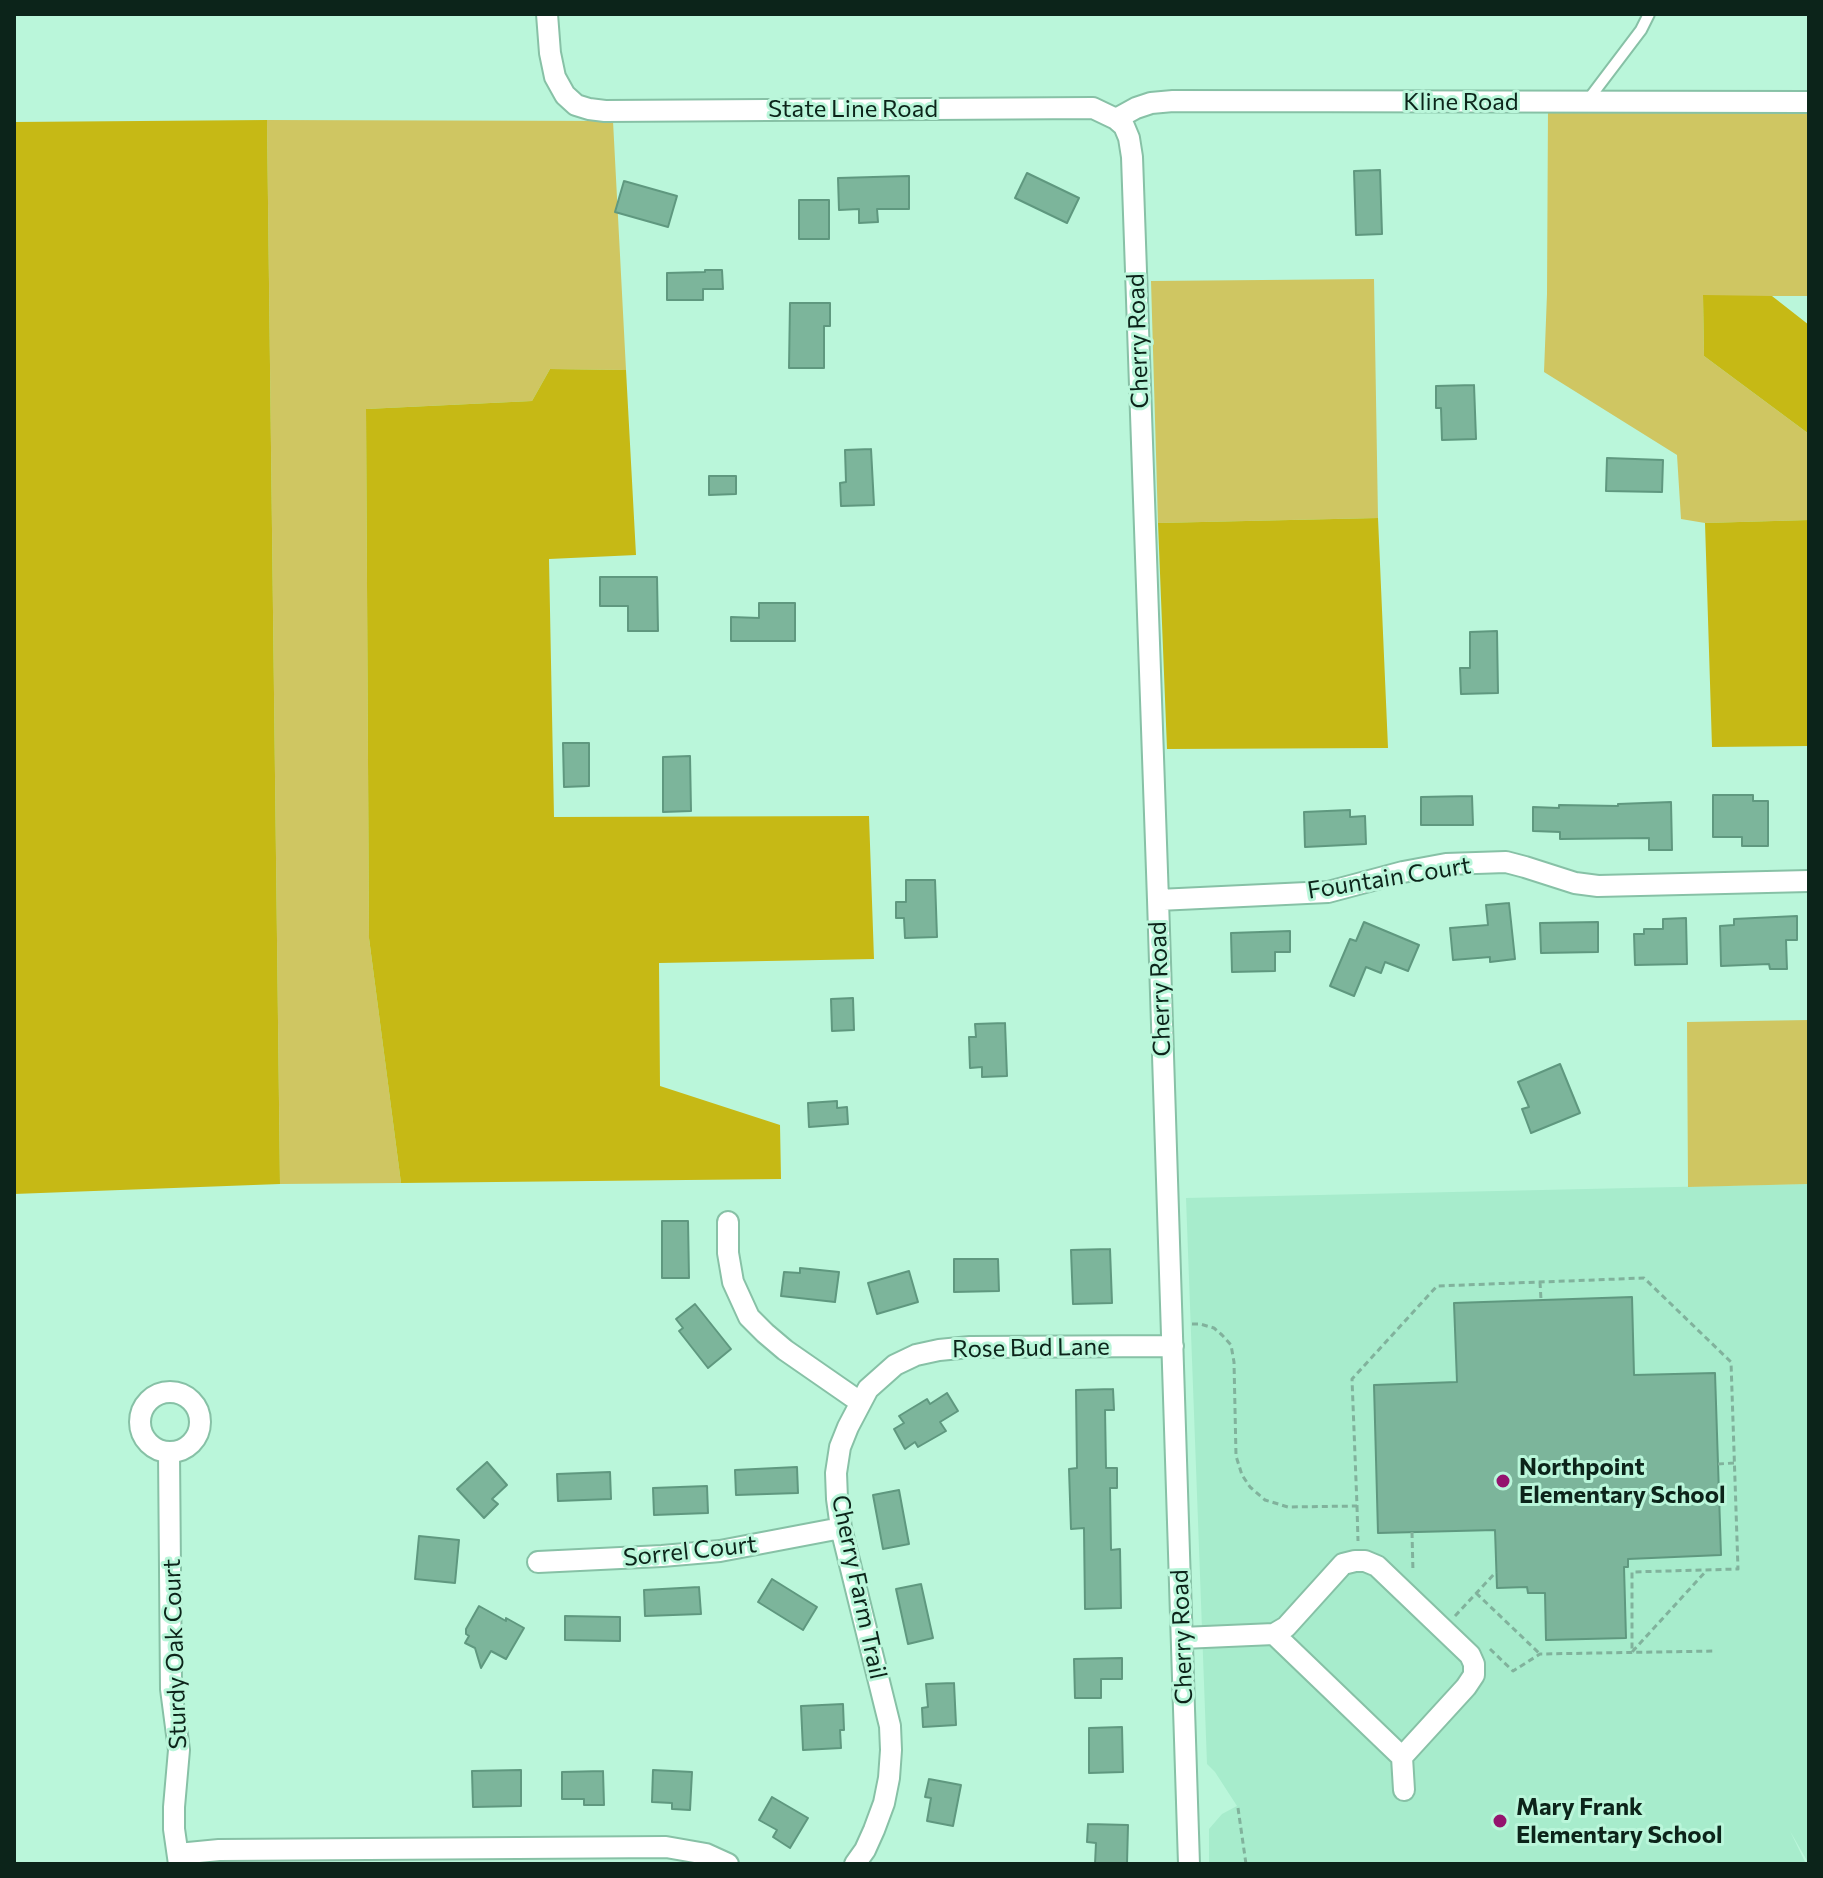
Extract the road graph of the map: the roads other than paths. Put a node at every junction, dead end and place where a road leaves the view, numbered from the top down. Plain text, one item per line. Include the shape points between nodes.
1 (547, 14) edge
2 (1649, 14) edge
3 (1587, 102) junction
4 (1809, 102) edge
5 (1116, 119) junction
6 (1809, 881) edge
7 (1158, 900) junction
8 (728, 1222) dead end
9 (1173, 1346) junction
10 (860, 1402) junction
11 (169, 1452) dead end
12 (841, 1528) junction
13 (538, 1562) dead end
14 (1274, 1634) junction
15 (1182, 1638) junction
16 (1402, 1757) junction
17 (1404, 1790) dead end
18 (178, 1859) edge
19 (728, 1864) edge
20 (855, 1864) edge
21 (1189, 1864) edge

1 - 5 street, State Line Road via 555,77 565,95 589,109 1093,108
2 - 3 lane
3 - 4 street, Kline Road
3 - 5 street, Kline Road via 1173,101 1151,103
5 - 7 street, Cherry Road via 1124,126 1132,157
6 - 7 street, Fountain Court via 1598,886 1506,862 1446,864 1328,892
7 - 9 street, Cherry Road
8 - 10 street via 733,1282 749,1317 785,1350
9 - 10 street, Rose Bud Lane via 939,1350 895,1365
9 - 15 street, Cherry Road
10 - 12 street, Cherry Farm Trail via 840,1447 836,1473
11 - 18 street, Sturdy Oak Court
12 - 13 street, Sorrel Court via 720,1551
12 - 20 street, Cherry Farm Trail via 890,1726 884,1803
14 - 15 street
14 - 16 street
14 - 16 street via 1343,1564 1365,1561 1377,1566 1470,1655 1474,1675
15 - 21 street, Cherry Road
16 - 17 street
18 - 19 street via 219,1850 666,1847

